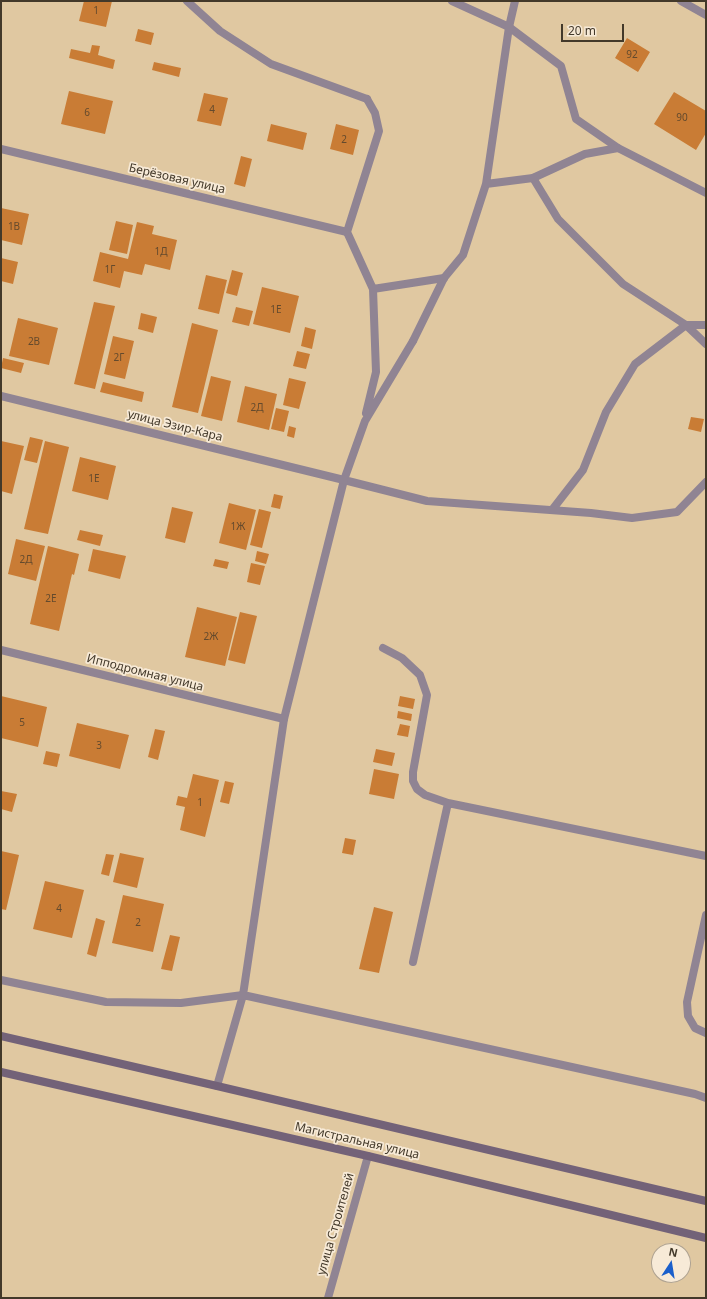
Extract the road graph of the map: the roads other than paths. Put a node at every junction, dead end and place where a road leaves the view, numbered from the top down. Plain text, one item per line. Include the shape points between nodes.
1 (187, 1) edge
2 (452, 1) edge
3 (514, 1) edge
4 (681, 1) edge
5 (706, 14) edge
6 (509, 27) junction
7 (618, 148) junction
8 (1, 149) edge
9 (533, 178) junction
10 (486, 184) junction
11 (706, 193) edge
12 (347, 232) junction
13 (444, 278) junction
14 (373, 289) junction
15 (686, 325) junction
16 (706, 326) edge
17 (706, 344) edge
18 (1, 396) edge
19 (364, 421) junction
20 (344, 480) junction
21 (706, 482) edge
22 (552, 510) junction
23 (383, 648) dead end
24 (1, 650) edge
25 (284, 719) junction
26 (448, 803) junction
27 (706, 856) edge
28 (706, 915) edge
29 (413, 962) dead end
30 (1, 980) edge
31 (243, 995) junction
32 (706, 1034) edge
33 (1, 1036) edge
34 (1, 1072) edge
35 (217, 1086) junction
36 (706, 1098) edge
37 (368, 1156) junction
38 (706, 1201) edge
39 (706, 1238) edge
40 (328, 1298) edge

1 - 12 street via 220,31 271,64 367,100 375,113 379,131
2 - 6 street
3 - 6 street
4 - 5 street
6 - 7 street via 561,66 576,119
6 - 10 street
7 - 9 street via 585,154
7 - 11 street
8 - 12 street, Берёзовая улица
9 - 10 street
9 - 15 street via 558,219 623,284
10 - 13 street via 463,255
12 - 14 street
13 - 14 street
13 - 19 street via 413,341
14 - 19 street via 376,372
15 - 16 street
15 - 17 street
15 - 22 street via 635,364 606,412 583,470
18 - 20 street, улица Эзир-Кара
19 - 20 street
20 - 22 street, улица Эзир-Кара via 427,501
20 - 25 street
21 - 22 street, улица Эзир-Кара via 677,512 632,518
23 - 26 street via 402,658 420,675 428,695 413,781 417,789 425,795
24 - 25 street, Ипподромная улица
25 - 31 street
26 - 27 street
26 - 29 street
28 - 32 street via 687,1002 688,1016 695,1028
30 - 31 street via 106,1002 181,1003
31 - 35 street
31 - 36 street
33 - 35 main road, Магистральная улица
34 - 37 main road, Магистральная улица
35 - 38 main road, Магистральная улица
37 - 39 main road, Магистральная улица
37 - 40 street, улица Строителей

